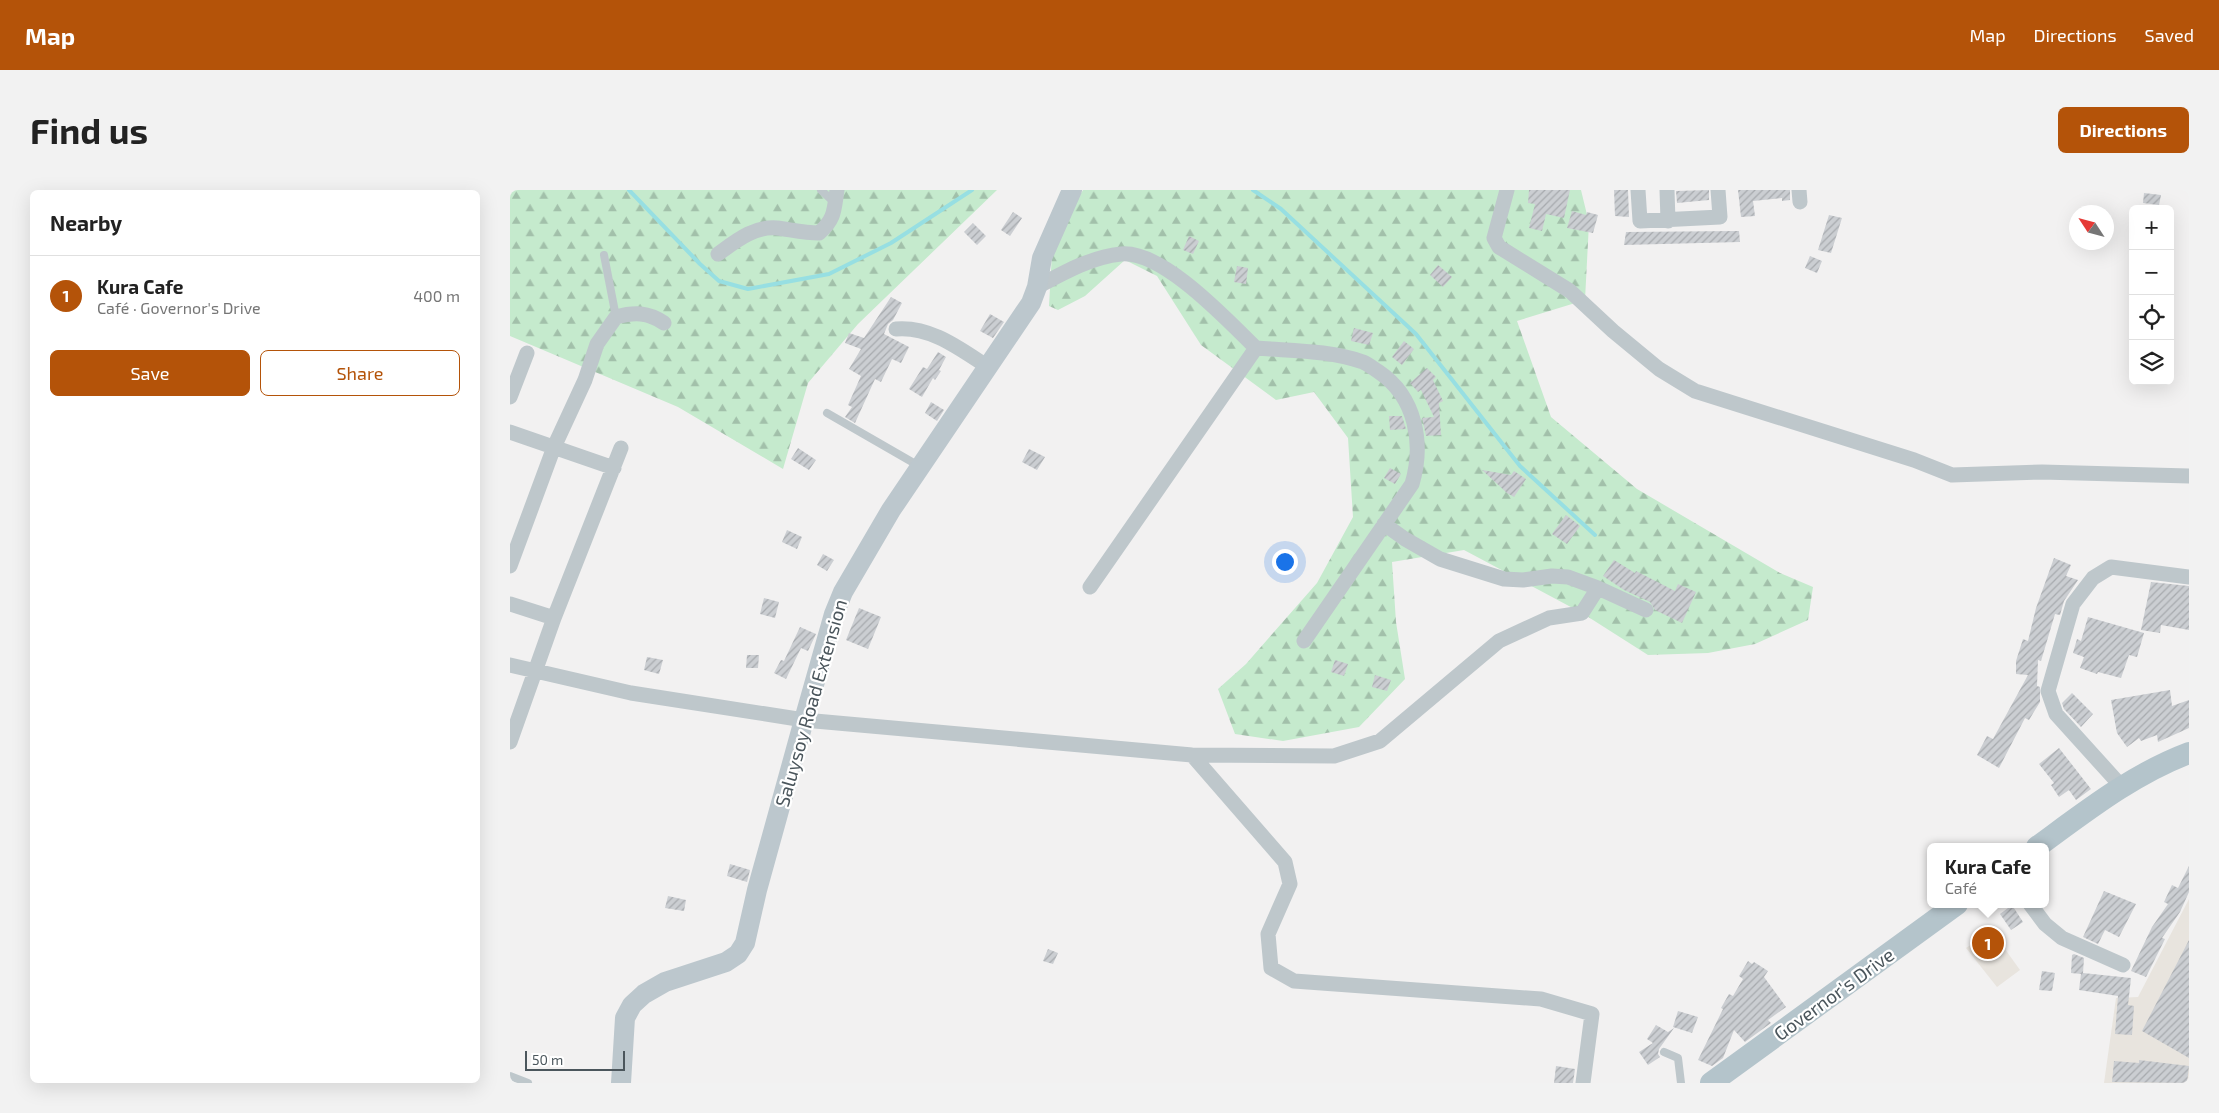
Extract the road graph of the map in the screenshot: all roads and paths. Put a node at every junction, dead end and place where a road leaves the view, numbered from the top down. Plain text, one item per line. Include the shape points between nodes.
1 (821, 190) edge
2 (1072, 190) edge
3 (1507, 190) edge
4 (1638, 190) edge
5 (1667, 190) edge
6 (1718, 190) edge
7 (836, 196) edge
8 (1668, 221) junction
9 (718, 254) dead end
10 (604, 255) dead end
11 (1037, 287) junction
12 (616, 317) junction
13 (664, 323) dead end
14 (896, 329) dead end
15 (1256, 348) junction
16 (988, 367) junction
17 (510, 376) edge
18 (510, 397) edge
19 (827, 413) dead end
20 (510, 432) edge
21 (554, 447) junction
22 (621, 448) dead end
23 (921, 466) junction
24 (614, 468) junction
25 (2189, 476) edge
26 (1384, 524) junction
27 (510, 566) edge
28 (2189, 577) edge
29 (1090, 587) dead end
30 (1598, 588) junction
31 (510, 604) edge
32 (1646, 610) dead end
33 (554, 618) junction
34 (1304, 641) dead end
35 (510, 665) edge
36 (535, 672) junction
37 (804, 720) junction
38 (510, 742) edge
39 (2189, 753) edge
40 (1192, 756) junction
41 (2122, 787) junction
42 (2043, 843) edge
43 (1952, 908) edge
44 (2033, 908) edge
45 (2123, 965) dead end
46 (1664, 1052) dead end
47 (510, 1076) edge
48 (528, 1083) edge
49 (621, 1083) edge
50 (1583, 1083) edge
51 (1681, 1083) edge
52 (1711, 1083) edge

1 - 7 lane
2 - 11 main road, Saluysoy Road Extension via 1042,258
3 - 25 street via 1494,238 1499,247 1570,291 1659,369 1695,391 1952,475 2042,472
4 - 8 street via 1640,221
5 - 8 street
6 - 8 street via 1720,217
7 - 9 street via 833,216 820,233 761,229 747,234
10 - 12 lane
11 - 15 street via 1097,259 1123,254 1144,257 1166,269 1205,299
11 - 16 main road, Saluysoy Road Extension via 1031,303
12 - 13 street via 640,312 655,316
12 - 21 street via 598,344
14 - 16 street via 920,330 934,335
15 - 26 street via 1326,353 1364,362 1386,377 1405,398 1414,418 1418,466 1412,484
15 - 29 street
16 - 23 main road, Saluysoy Road Extension
17 - 18 street via 526,353
19 - 23 lane
20 - 21 street
21 - 24 street
21 - 27 street
22 - 24 street
23 - 37 main road, Saluysoy Road Extension via 843,592
24 - 33 street
26 - 30 street via 1440,559 1504,579 1568,577
26 - 34 street
28 - 41 street via 2111,567 2093,578 2073,604 2048,691 2056,714
30 - 32 street
30 - 40 street via 1582,613 1549,618 1499,642 1380,742 1334,756
31 - 33 street
33 - 36 street
35 - 36 street
36 - 37 street via 631,692
36 - 38 street
37 - 40 street
37 - 49 main road, Saluysoy Road Extension via 745,943 738,954 726,962 666,982 632,1005 626,1018
39 - 41 main road
40 - 50 street via 1286,862 1290,884 1268,934 1271,968 1294,981 1541,999 1592,1014
41 - 42 main road
43 - 52 main road, Governor's Drive
44 - 45 street via 2062,938
46 - 51 lane via 1678,1058
47 - 48 lane

